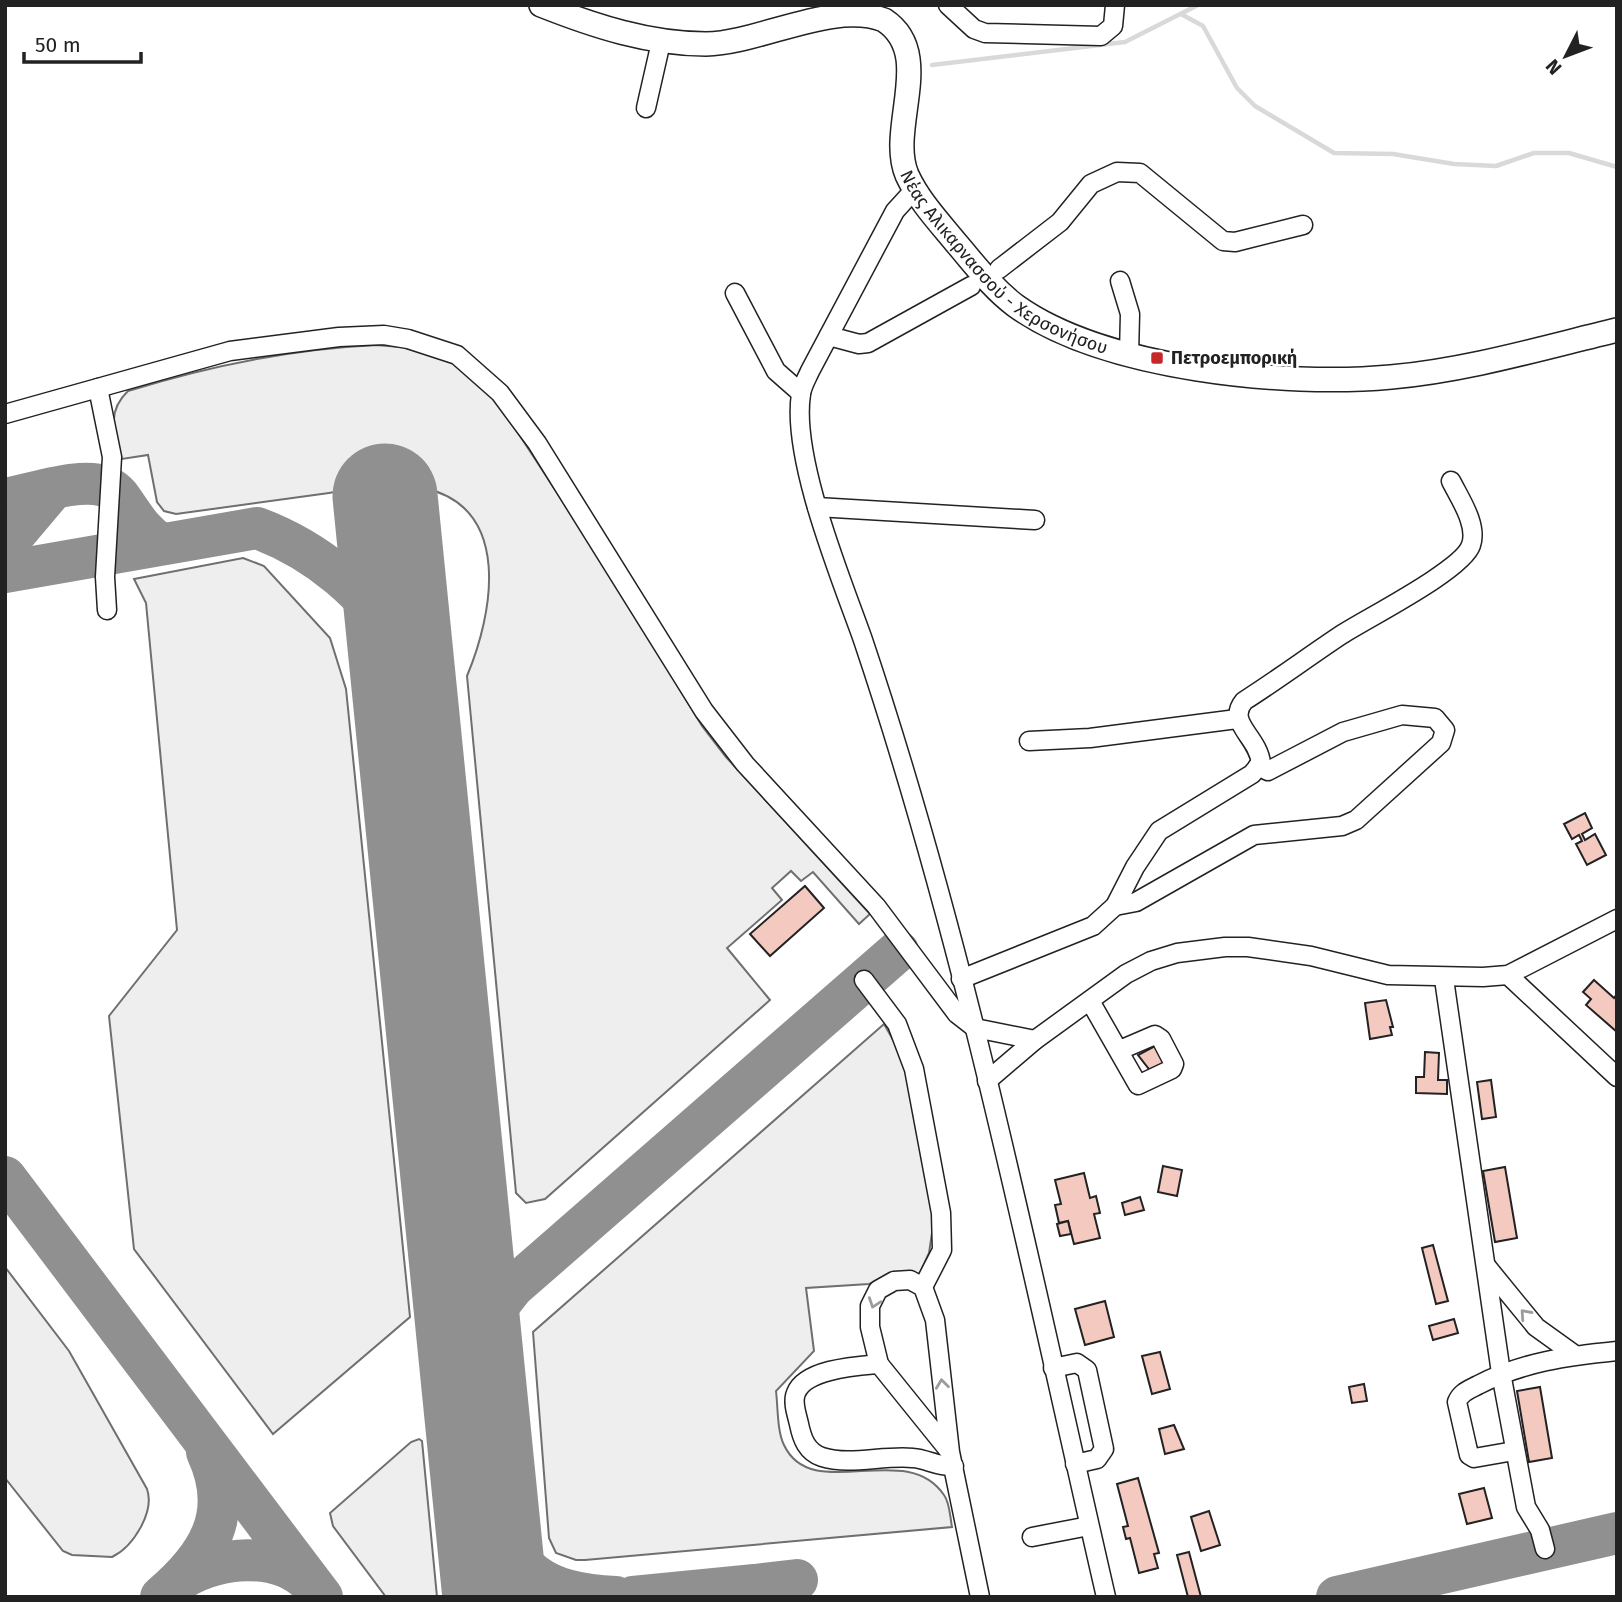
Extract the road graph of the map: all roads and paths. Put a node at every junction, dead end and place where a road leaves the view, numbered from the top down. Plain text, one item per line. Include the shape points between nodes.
1 (541, 5) edge
2 (948, 5) edge
3 (1115, 5) edge
4 (860, 8) edge
5 (661, 42) junction
6 (646, 108) dead end
7 (915, 188) junction
8 (1303, 225) dead end
9 (999, 269) dead end
10 (1120, 281) dead end
11 (971, 286) dead end
12 (735, 293) dead end
13 (1617, 330) edge
14 (830, 336) junction
15 (1129, 354) junction
16 (98, 388) junction
17 (801, 393) junction
18 (5, 414) edge
19 (1451, 481) dead end
20 (817, 507) junction
21 (1035, 520) dead end
22 (107, 610) dead end
23 (1237, 719) junction
24 (1030, 741) dead end
25 (1258, 766) junction
26 (1115, 906) junction
27 (1617, 919) edge
28 (1508, 975) junction
29 (961, 979) junction
30 (1444, 979) junction
31 (864, 980) dead end
32 (1090, 1001) junction
33 (975, 1028) junction
34 (1035, 1040) junction
35 (1120, 1050) dead end
36 (1617, 1077) edge
37 (987, 1081) junction
38 (1484, 1263) junction
39 (922, 1287) junction
40 (1617, 1351) edge
41 (1575, 1355) junction
42 (878, 1364) junction
43 (1053, 1368) junction
44 (1500, 1373) junction
45 (1514, 1451) junction
46 (952, 1459) junction
47 (1075, 1464) junction
48 (1089, 1526) junction
49 (1032, 1537) dead end
50 (1545, 1549) dead end
51 (980, 1597) edge
52 (1106, 1597) edge

1 - 5 main road, Νέας Αλικαρνασσού - Χερσονήσου
2 - 3 street via 964,22 985,33 1101,36 1113,26
4 - 5 main road, Νέας Αλικαρνασσού - Χερσονήσου via 712,44
4 - 7 main road, Νέας Αλικαρνασσού - Χερσονήσου via 890,24 907,54 900,146
5 - 6 street
7 - 14 street via 895,211
7 - 15 main road, Νέας Αλικαρνασσού - Χερσονήσου via 976,266 1014,304 1056,330
8 - 9 street via 1223,241 1140,173 1117,172 1091,184 1060,222
10 - 15 street via 1130,314
11 - 14 street via 868,343
12 - 17 street via 776,371
13 - 15 main road, Νέας Αλικαρνασσού - Χερσονήσου via 1475,364 1368,379 1211,370
14 - 17 street
16 - 18 street
16 - 22 street via 112,457
16 - 33 street via 230,351 339,337 384,335 424,342 471,365 500,393 537,443 704,712 745,764 876,906 941,996
17 - 20 street via 804,447
19 - 23 street via 1474,534 1464,557 1244,701
20 - 21 street
20 - 29 street via 916,802
23 - 24 street
23 - 25 street via 1260,751
25 - 26 street via 1237,785 1159,831
25 - 26 street via 1268,771 1343,732 1402,715 1435,718 1445,730 1441,743 1356,820 1342,826 1254,835 1136,902
26 - 29 street via 1093,926
27 - 28 street
28 - 30 street
28 - 36 street
29 - 33 street
30 - 32 street via 1388,975 1311,956 1225,947 1151,961
30 - 38 street
31 - 39 street via 897,1024 914,1069 941,1213 942,1250
32 - 34 street
32 - 35 street
33 - 34 street
33 - 37 street
34 - 37 street
37 - 43 street
41 -> 38 street via 1536,1327
38 - 44 street
39 -> 42 street via 910,1280 894,1281 878,1290 870,1306
46 -> 39 street via 935,1320
40 - 41 street
41 - 44 street
42 - 46 street
42 - 46 street via 818,1374 802,1384 795,1404 801,1437 810,1451 843,1461 915,1458 939,1467
43 - 47 street
43 - 47 street via 1077,1363 1087,1370 1104,1449 1097,1459
44 - 45 street
44 - 45 street via 1459,1398 1466,1449 1474,1458
45 - 50 street via 1525,1507 1540,1530
46 - 51 street
47 - 48 street
48 - 49 street
48 - 52 street

